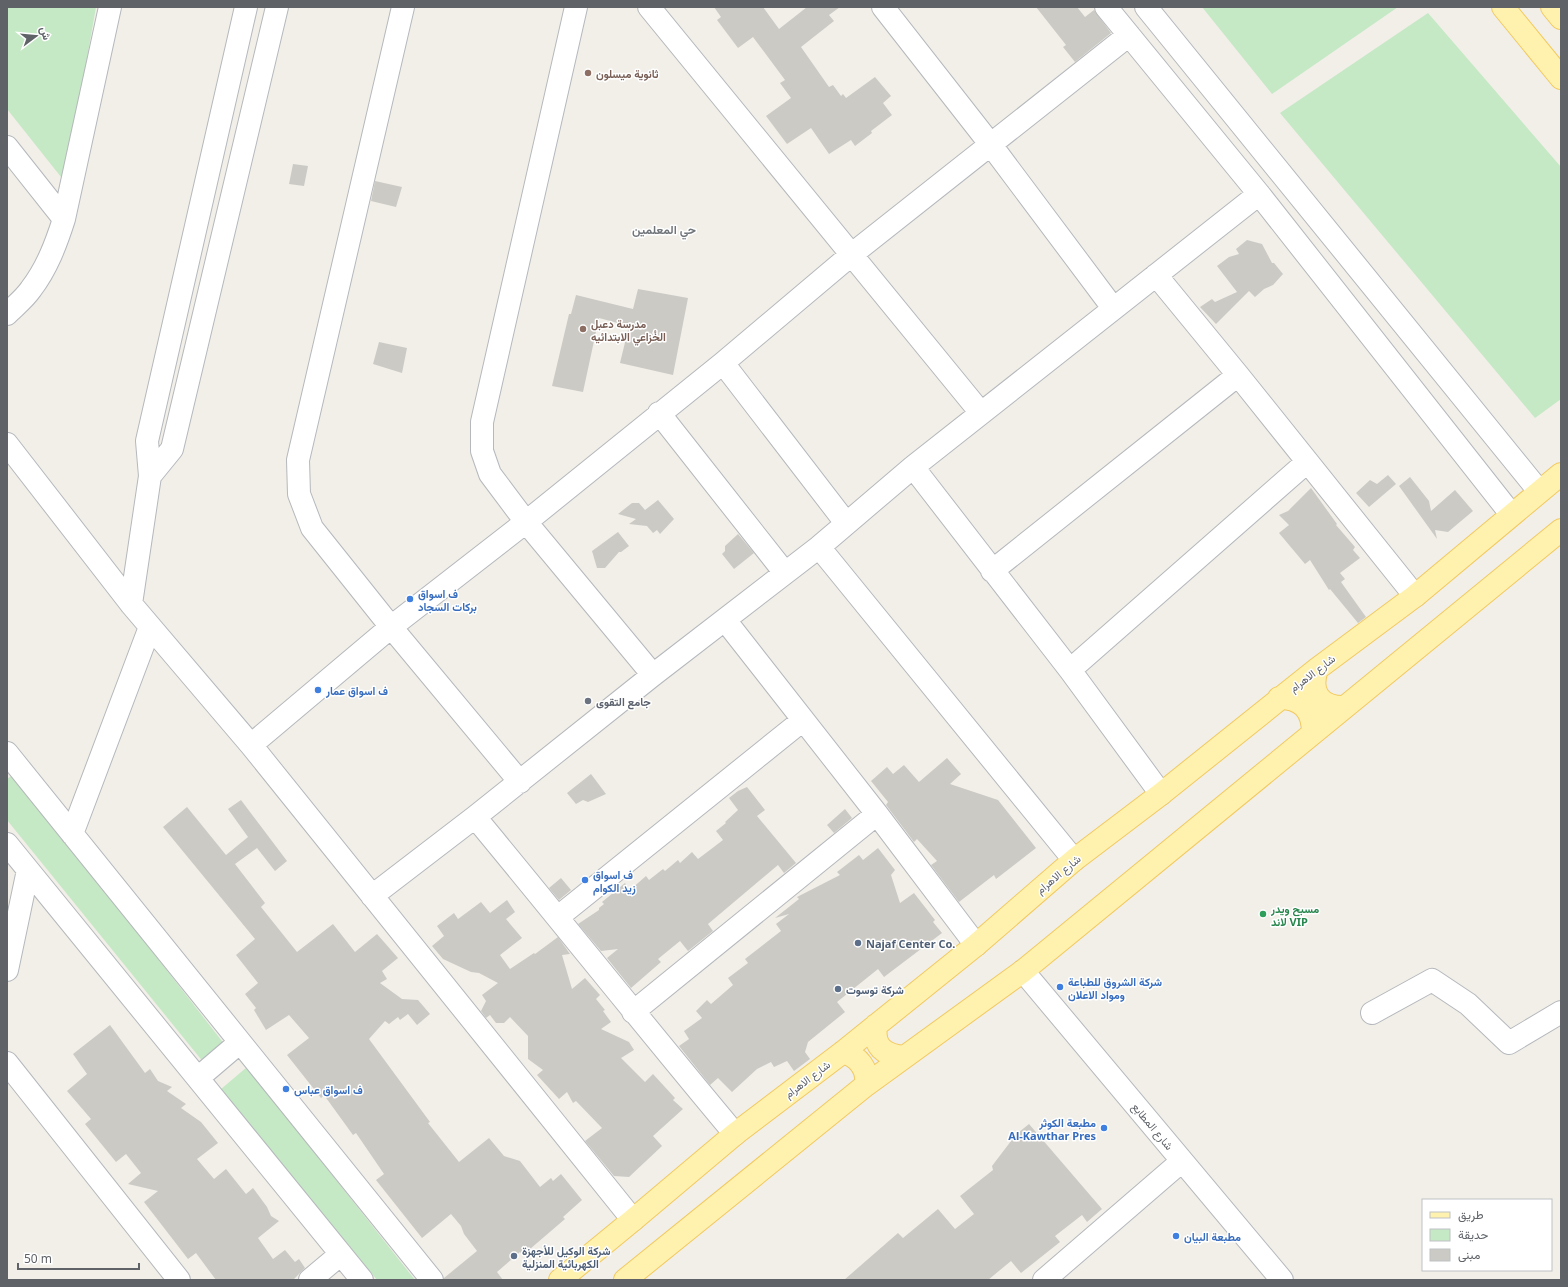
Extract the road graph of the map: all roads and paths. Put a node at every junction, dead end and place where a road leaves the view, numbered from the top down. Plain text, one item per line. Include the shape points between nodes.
1 (110, 7) edge
2 (246, 7) edge
3 (276, 7) edge
4 (403, 7) edge
5 (576, 7) edge
6 (649, 7) edge
7 (883, 7) edge
8 (1106, 7) edge
9 (1146, 7) edge
10 (1503, 7) edge
11 (1552, 7) edge
12 (1561, 18) edge
13 (1129, 35) junction
14 (1561, 78) edge
15 (228, 87) junction
16 (257, 94) junction
17 (991, 145) junction
18 (7, 148) edge
19 (1259, 194) junction
20 (64, 219) junction
21 (851, 255) junction
22 (1156, 275) junction
23 (1113, 308) junction
24 (7, 314) edge
25 (723, 363) junction
26 (1238, 375) junction
27 (659, 413) junction
28 (981, 413) junction
29 (7, 444) edge
30 (1307, 462) junction
31 (913, 467) junction
32 (1561, 474) edge
33 (150, 476) junction
34 (1540, 491) junction
35 (1511, 514) junction
36 (526, 522) junction
37 (846, 523) junction
38 (1561, 530) edge
39 (818, 547) junction
40 (992, 571) junction
41 (785, 573) junction
42 (1414, 596) junction
43 (131, 604) junction
44 (725, 620) junction
45 (150, 627) junction
46 (391, 627) junction
47 (1316, 669) junction
48 (1070, 670) junction
49 (653, 676) junction
50 (1279, 698) junction
51 (1345, 707) junction
52 (803, 720) junction
53 (1313, 733) junction
54 (251, 745) junction
55 (7, 753) edge
56 (520, 782) junction
57 (1161, 794) junction
58 (877, 814) junction
59 (475, 817) junction
60 (72, 834) junction
61 (7, 844) edge
62 (1074, 860) junction
63 (28, 870) junction
64 (372, 896) junction
65 (558, 917) junction
66 (976, 945) junction
67 (7, 970) edge
68 (1023, 971) junction
69 (633, 1012) junction
70 (1561, 1012) edge
71 (1372, 1013) dead end
72 (876, 1025) junction
73 (239, 1043) junction
74 (843, 1052) junction
75 (904, 1057) junction
76 (7, 1063) edge
77 (198, 1078) junction
78 (866, 1085) junction
79 (735, 1134) junction
80 (1182, 1161) junction
81 (633, 1220) junction
82 (341, 1254) junction
83 (179, 1280) edge
84 (310, 1280) edge
85 (362, 1280) edge
86 (432, 1280) edge
87 (560, 1280) edge
88 (625, 1280) edge
89 (1044, 1280) edge
90 (1282, 1280) edge

1 - 20 street
2 - 15 street
3 - 16 street
4 - 46 street via 298,460 299,494 312,528
5 - 36 street via 482,422 482,451 490,474
6 - 21 street
7 - 17 street
8 - 13 street
9 - 34 street
10 - 14 main road
11 - 12 main road
13 - 17 street
13 - 19 street
15 - 16 street
15 - 33 street via 147,441
16 - 33 street via 172,449
17 - 21 street
17 - 23 street
18 - 20 street
19 - 22 street
19 - 35 street
20 - 24 street via 45,268 30,290
21 - 25 street
21 - 28 street
22 - 23 street
22 - 26 street
23 - 28 street
25 - 27 street
25 - 37 street
26 - 30 street
26 - 40 street
27 - 36 street
27 - 41 street
28 - 31 street
29 - 43 street
30 - 42 street
30 - 48 street
31 - 37 street
31 - 40 street
32 - 34 main road, شارع الاهرام
33 - 43 street
34 - 35 main road, شارع الاهرام
35 - 42 main road, شارع الاهرام
36 - 46 street
36 - 49 street
37 - 39 street
38 - 51 main road
39 - 41 street
39 - 62 street
40 - 48 street
41 - 44 street
42 - 47 main road, شارع الاهرام
43 - 45 street
44 - 49 street
44 - 52 street
45 - 54 street
45 - 60 street
46 - 54 street
46 - 56 street
47 - 50 main road, شارع الاهرام
47 - 51 main road via 1314,688 1319,697 1326,704
48 - 57 street
49 - 56 street
50 - 53 main road via 1298,701 1305,707 1313,724
50 - 57 main road, شارع الاهرام
51 - 53 main road
52 - 58 street
52 - 65 street
53 - 68 main road
54 - 64 street
55 - 60 street
56 - 59 street
57 - 62 main road, شارع الاهرام
58 - 66 street
58 - 69 street
59 - 64 street
59 - 65 street
60 - 73 street
61 - 63 street
62 - 66 main road, شارع الاهرام
63 - 67 street
63 - 77 street
64 - 81 street
65 - 69 street
66 - 72 main road, شارع الاهرام
68 - 75 main road
68 - 80 street, شارع المطابع
69 - 79 street
70 - 71 street via 1509,1043 1468,1004 1432,980
72 - 74 main road, شارع الاهرام
72 - 75 main road via 877,1041 886,1054
73 - 77 street
73 - 86 street
74 - 78 main road via 852,1054 863,1065 867,1078
74 - 79 main road, شارع الاهرام
75 - 78 main road
76 - 83 street
77 - 82 street
78 - 88 main road
79 - 81 main road, شارع الاهرام
80 - 89 street
80 - 90 street, شارع المطابع
81 - 87 main road, شارع الاهرام
82 - 84 street
82 - 85 street

